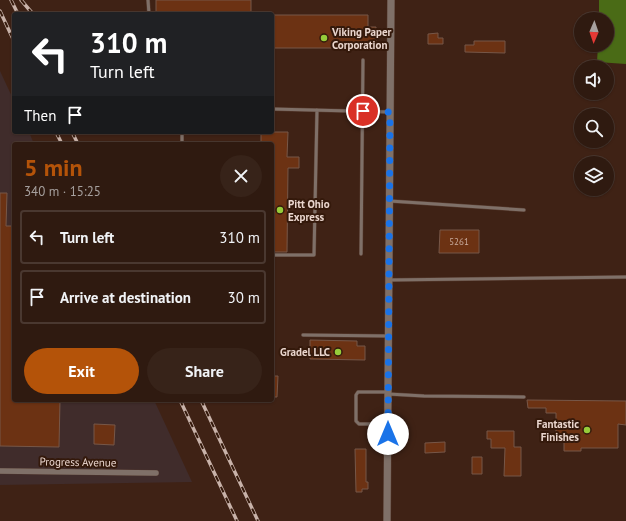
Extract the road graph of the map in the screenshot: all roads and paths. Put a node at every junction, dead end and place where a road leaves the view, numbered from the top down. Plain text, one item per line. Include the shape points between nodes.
1 (148, 0) edge
2 (391, 0) edge
3 (149, 12) edge
4 (363, 60) dead end
5 (274, 109) edge
6 (317, 110) junction
7 (363, 111) junction
8 (390, 112) junction
9 (390, 201) junction
10 (524, 210) dead end
11 (361, 254) dead end
12 (274, 255) edge
13 (626, 277) edge
14 (389, 280) junction
15 (303, 335) dead end
16 (389, 336) junction
17 (388, 393) junction
18 (524, 397) dead end
19 (388, 424) junction
20 (0, 471) edge
21 (156, 473) dead end
22 (387, 521) edge

1 - 3 lane
2 - 8 street
4 - 7 lane
5 - 6 lane
6 - 7 lane
6 - 12 lane via 314,255
7 - 8 lane
7 - 11 lane
8 - 9 street
9 - 10 lane
9 - 14 street
13 - 14 lane
14 - 16 street
15 - 16 lane
16 - 17 street
17 - 18 lane
17 - 19 street
17 - 19 lane via 358,392 356,395 356,421 359,424
19 - 22 street
20 - 21 street, Progress Avenue

